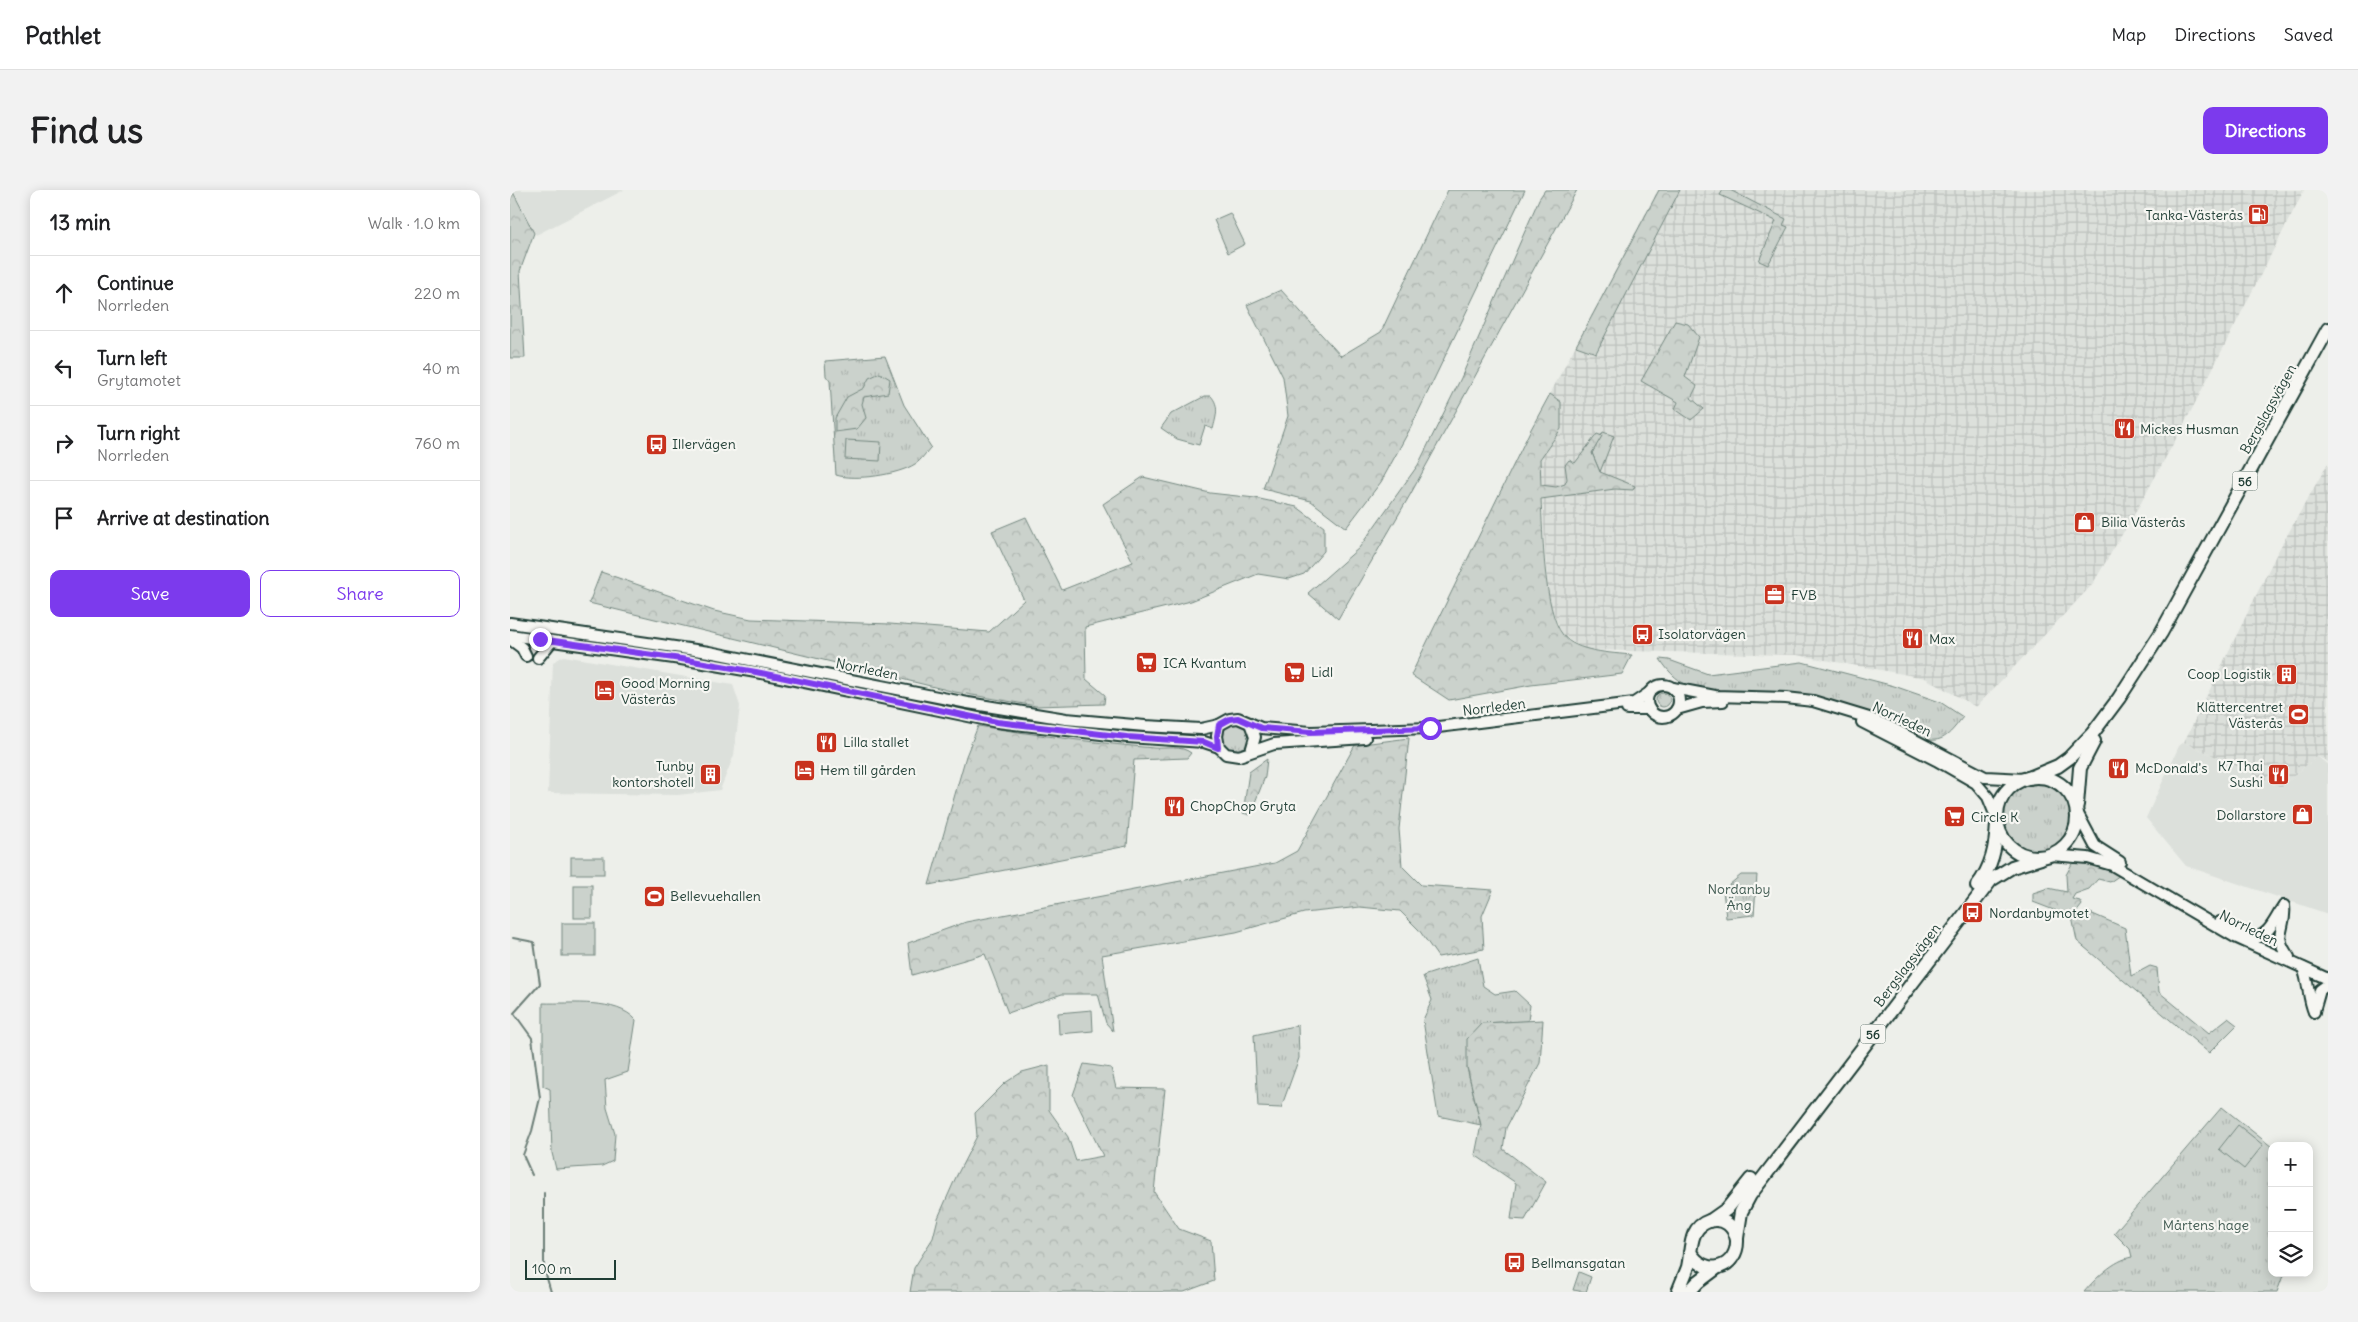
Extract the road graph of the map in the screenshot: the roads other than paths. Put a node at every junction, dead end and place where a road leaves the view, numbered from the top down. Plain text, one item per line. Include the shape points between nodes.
1 (2328, 329) edge
2 (510, 622) edge
3 (2161, 633) junction
4 (510, 635) edge
5 (510, 639) edge
6 (552, 641) junction
7 (526, 656) dead end
8 (538, 658) dead end
9 (1673, 688) junction
10 (1649, 693) junction
11 (1649, 709) junction
12 (1677, 709) junction
13 (1250, 724) junction
14 (1219, 725) junction
15 (1218, 748) junction
16 (1250, 751) junction
17 (1939, 757) junction
18 (2027, 778) junction
19 (2077, 812) junction
20 (1997, 821) junction
21 (2046, 856) junction
22 (2253, 939) junction
23 (2289, 957) junction
24 (2303, 968) junction
25 (2328, 972) edge
26 (2328, 979) edge
27 (2327, 986) edge
28 (1710, 1221) junction
29 (1737, 1238) junction
30 (1690, 1252) junction
31 (1718, 1267) junction
32 (1678, 1292) edge
33 (1689, 1292) edge

1 - 3 highway, Bergslagsvägen / 56
2 - 14 main road, Norrleden via 709,652 968,704 1042,715 1145,726 1201,729
3 - 18 highway, Bergslagsvägen / 56 via 2119,698 2084,743 2058,766
3 - 19 highway, Bergslagsvägen / 56 via 2132,687 2086,753 2078,781
4 - 6 main road, Norrleden
5 - 7 main road via 522,648
6 - 8 main road
6 - 15 main road, Norrleden via 756,672 997,722 1204,742
9 - 10 main road via 1661,684
9 - 12 main road via 1679,698
9 - 17 main road, Norrleden via 1715,696 1814,701 1869,718
10 - 11 main road
10 - 13 main road, Norrleden via 1634,703 1430,728 1311,732 1261,728
11 - 12 main road via 1663,717
11 - 16 main road, Norrleden via 1430,733 1274,744
12 - 17 main road, Norrleden via 1702,702 1731,700 1814,707 1863,722
13 - 14 main road via 1238,718
13 - 16 main road via 1255,737
14 - 15 main road
15 - 16 main road via 1233,756
17 - 18 main road, Norrleden via 1985,777
17 - 20 main road, Norrleden via 1982,790
18 - 19 highway via 2047,778 2062,786 2073,799
18 - 20 highway, 56 via 2011,787 2001,799
19 - 21 highway, 56 via 2077,824 2071,839 2061,850
19 - 22 main road, Norrleden via 2089,837 2102,852 2215,920
20 - 21 highway via 2005,842 2012,849 2021,854
20 - 28 highway, Bergslagsvägen / 56 via 1992,857 1982,879 1741,1192 1727,1209
21 - 24 main road, Norrleden via 2088,858 2112,865 2220,929
21 - 29 highway, Bergslagsvägen / 56 via 2012,868 1991,880 1750,1195 1741,1212
22 - 23 main road, Norrleden
22 - 23 main road via 2270,931 2284,906 2280,940
23 - 25 main road, Norrleden
24 - 26 main road, Norrleden
24 - 27 main road via 2314,1012 2320,990
28 - 29 highway via 1727,1223
28 - 30 highway, 56 via 1696,1231
29 - 31 highway, 56 via 1733,1255
30 - 31 highway via 1704,1267
30 - 32 highway, 56 via 1688,1268
31 - 33 highway, 56

